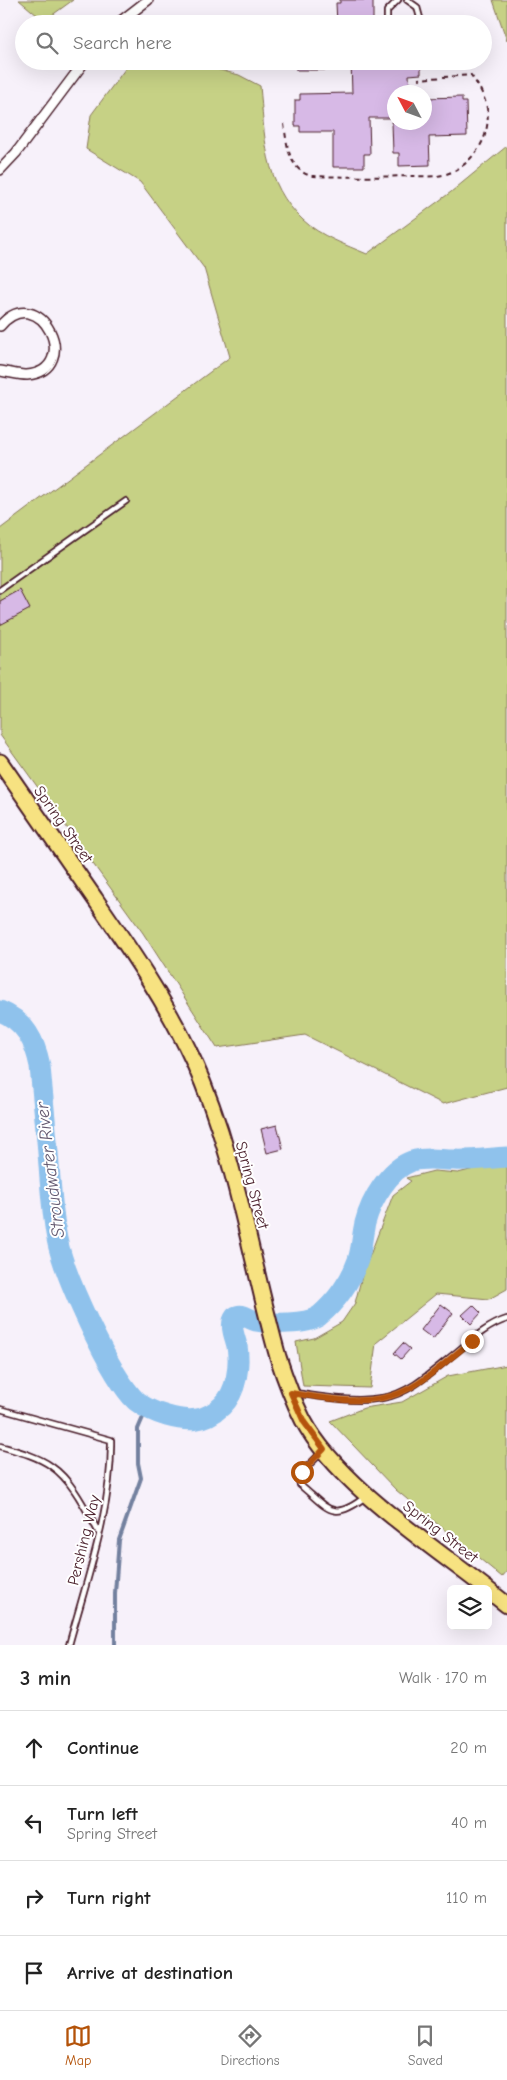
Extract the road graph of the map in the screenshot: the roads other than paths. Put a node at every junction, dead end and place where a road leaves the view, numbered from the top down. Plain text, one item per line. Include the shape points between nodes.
1 (148, 0) edge
2 (398, 0) edge
3 (407, 0) edge
4 (129, 15) edge
5 (387, 15) edge
6 (419, 15) edge
7 (78, 70) edge
8 (0, 170) edge
9 (0, 326) edge
10 (0, 371) edge
11 (126, 501) dead end
12 (0, 590) edge
13 (0, 762) edge
14 (507, 1319) edge
15 (291, 1393) junction
16 (0, 1409) edge
17 (0, 1446) edge
18 (324, 1449) junction
19 (368, 1495) junction
20 (99, 1533) junction
21 (483, 1585) edge
22 (492, 1592) edge
23 (507, 1605) edge
24 (69, 1645) edge

1 - 4 street
2 - 5 lane via 390,6
3 - 6 lane via 417,7
7 - 8 street
9 - 10 street via 14,316 34,316 50,328 55,343 49,362 38,371 24,375
11 - 12 lane
13 - 15 main road, Spring Street via 125,942 162,1000 193,1060 231,1168 270,1329
14 - 15 lane via 480,1334 434,1371 396,1394 364,1400
15 - 18 main road, Spring Street via 304,1422
16 - 20 lane, Pershing Way via 111,1440 111,1472
17 - 20 lane via 51,1466 81,1500
18 - 19 main road, Spring Street
18 - 19 lane via 302,1472 300,1485 330,1510 339,1512
19 - 21 main road, Spring Street
20 - 24 lane, Pershing Way
22 - 23 main road, Spring Street

